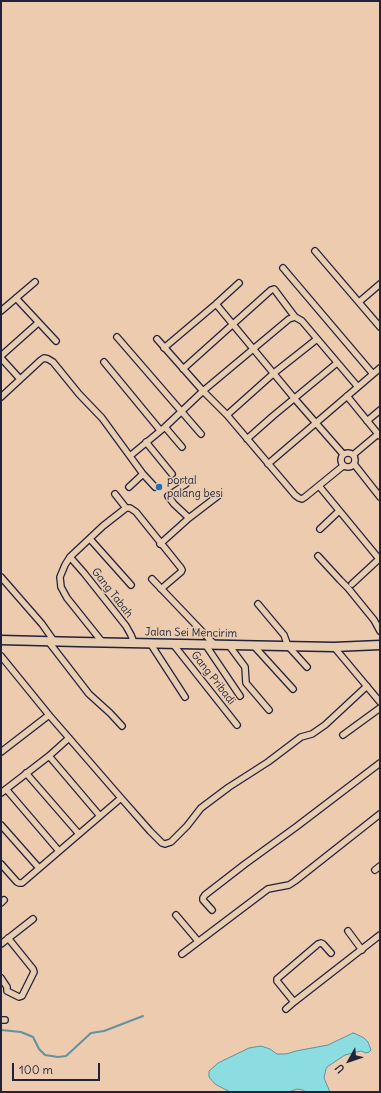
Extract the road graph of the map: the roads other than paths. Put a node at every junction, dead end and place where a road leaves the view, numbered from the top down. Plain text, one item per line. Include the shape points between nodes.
1 (315, 251) dead end
2 (283, 268) dead end
3 (35, 282) dead end
4 (239, 283) dead end
5 (380, 284) edge
6 (16, 298) junction
7 (359, 302) junction
8 (216, 304) junction
9 (1, 311) edge
10 (295, 317) junction
11 (38, 323) junction
12 (233, 324) junction
13 (380, 327) edge
14 (117, 337) dead end
15 (157, 339) dead end
16 (317, 339) junction
17 (56, 341) dead end
18 (164, 348) junction
19 (254, 349) junction
20 (1, 357) edge
21 (104, 362) dead end
22 (337, 363) junction
23 (380, 368) edge
24 (183, 369) junction
25 (274, 374) junction
26 (373, 374) junction
27 (20, 379) junction
28 (358, 387) junction
29 (203, 391) junction
30 (347, 396) junction
31 (1, 397) edge
32 (294, 398) junction
33 (380, 410) edge
34 (182, 411) junction
35 (226, 415) junction
36 (367, 421) junction
37 (316, 423) junction
38 (162, 428) junction
39 (201, 434) dead end
40 (379, 435) edge
41 (247, 439) junction
42 (146, 442) junction
43 (182, 447) dead end
44 (343, 454) junction
45 (130, 456) junction
46 (353, 456) junction
47 (268, 464) junction
48 (354, 464) junction
49 (343, 466) junction
50 (143, 474) junction
51 (172, 474) dead end
52 (186, 484) dead end
53 (319, 486) junction
54 (129, 487) dead end
55 (155, 487) dead end
56 (115, 494) dead end
57 (219, 495) dead end
58 (380, 497) edge
59 (126, 508) junction
60 (339, 511) junction
61 (189, 518) junction
62 (320, 529) dead end
63 (90, 539) junction
64 (160, 544) junction
65 (318, 556) dead end
66 (70, 558) junction
67 (380, 559) edge
68 (1, 577) edge
69 (152, 579) dead end
70 (352, 584) dead end
71 (131, 585) dead end
72 (161, 589) junction
73 (258, 604) dead end
74 (380, 631) edge
75 (1, 640) edge
76 (51, 641) junction
77 (103, 643) junction
78 (134, 643) junction
79 (150, 643) junction
80 (173, 644) junction
81 (205, 644) junction
82 (214, 644) junction
83 (228, 644) junction
84 (253, 645) junction
85 (380, 645) edge
86 (288, 646) junction
87 (334, 646) junction
88 (1, 656) edge
89 (307, 667) dead end
90 (367, 686) junction
91 (294, 689) dead end
92 (240, 696) dead end
93 (185, 697) dead end
94 (380, 702) edge
95 (380, 708) edge
96 (269, 710) dead end
97 (49, 715) junction
98 (237, 725) dead end
99 (122, 726) dead end
100 (343, 735) dead end
101 (69, 738) junction
102 (1, 752) edge
103 (49, 756) junction
104 (380, 763) edge
105 (26, 773) junction
106 (3, 791) edge
107 (121, 798) junction
108 (380, 814) edge
109 (100, 816) junction
110 (1, 825) edge
111 (79, 834) junction
112 (59, 851) junction
113 (1, 864) edge
114 (39, 868) junction
115 (212, 910) dead end
116 (176, 915) dead end
117 (33, 919) dead end
118 (348, 931) dead end
119 (380, 935) edge
120 (8, 938) junction
121 (198, 941) junction
122 (1, 944) edge
123 (362, 950) junction
124 (331, 953) dead end
125 (182, 954) dead end
126 (1, 978) edge
127 (1, 990) edge
128 (7, 991) junction
129 (294, 1002) junction
130 (286, 1010) dead end

1 - 7 street
2 - 26 street
3 - 6 street
4 - 8 street
5 - 7 street
6 - 9 street
6 - 11 street
7 - 13 street
8 - 12 street
8 - 18 street
10 - 12 street via 272,288
10 - 16 street via 302,321
10 - 19 street via 289,319
11 - 17 street
11 - 20 street
12 - 19 street
12 - 24 street
14 - 34 street
15 - 18 street
16 - 22 street
16 - 25 street
18 - 24 street
19 - 25 street
19 - 29 street
20 - 27 street
21 - 38 street
22 - 28 street
22 - 32 street
23 - 26 street
24 - 29 street
25 - 32 street
25 - 35 street
26 - 28 street
27 - 31 street
27 - 45 street via 41,360 48,359 102,418
28 - 30 street
29 - 34 street
29 - 35 street
30 - 36 street
30 - 37 street
32 - 37 street
32 - 41 street
33 - 36 street
34 - 38 street
34 - 39 street
35 - 41 street
36 - 40 street
37 - 44 street
37 - 47 street
38 - 42 street
38 - 43 street
40 - 46 street
41 - 47 street
42 - 45 street
42 - 51 street
44 - 46 street via 349,453
44 - 49 street via 340,460
45 - 50 street
46 - 48 street
47 - 53 street via 299,498 302,499
48 - 49 street via 348,468
48 - 58 street
49 - 53 street
50 - 54 street
50 - 55 street
52 - 61 street via 168,496
53 - 60 street
56 - 59 street
57 - 61 street
59 - 63 street
59 - 64 street via 136,512
60 - 62 street
60 - 67 street
61 - 64 street
63 - 66 street
63 - 71 street
64 - 72 street via 182,570
65 - 74 street via 348,588
66 - 77 street via 61,573 61,587
66 - 78 street, Gang Tabah via 126,626
67 - 70 street
68 - 76 street via 42,624
69 - 72 street
72 - 82 street
73 - 86 street via 284,635
75 - 76 street, Jalan Sei Mencirim
76 - 77 street, Jalan Sei Mencirim
76 - 99 street via 89,694
77 - 78 street, Jalan Sei Mencirim
78 - 79 street, Jalan Sei Mencirim
79 - 80 street, Jalan Sei Mencirim
79 - 93 street
80 - 81 street, Jalan Sei Mencirim
80 - 98 street, Gang Pribadi
81 - 82 street, Jalan Sei Mencirim
81 - 92 street
82 - 83 street, Jalan Sei Mencirim
83 - 84 street, Jalan Sei Mencirim
83 - 96 street via 245,667 246,683
84 - 86 street, Jalan Sei Mencirim
84 - 91 street
85 - 87 street, Jalan Sei Mencirim
86 - 87 street, Jalan Sei Mencirim
86 - 89 street
87 - 90 street
88 - 97 street
90 - 94 street
90 - 107 street via 325,725 312,734 301,737 201,808 168,844 159,840
95 - 100 street
97 - 101 street
97 - 102 street
101 - 103 street
101 - 107 street
103 - 105 street
103 - 109 street
104 - 115 street via 205,895 203,898
105 - 106 street
105 - 111 street
106 - 112 street
107 - 109 street
108 - 121 street via 289,885 268,890
109 - 111 street
110 - 114 street
111 - 112 street
112 - 114 street
113 - 114 street via 19,884
116 - 121 street
117 - 120 street
118 - 123 street
119 - 123 street
120 - 122 street
120 - 128 street via 34,972 22,996
121 - 125 street
123 - 129 street
124 - 129 street via 323,944 318,944 277,978
126 - 128 street
127 - 128 street
129 - 130 street

